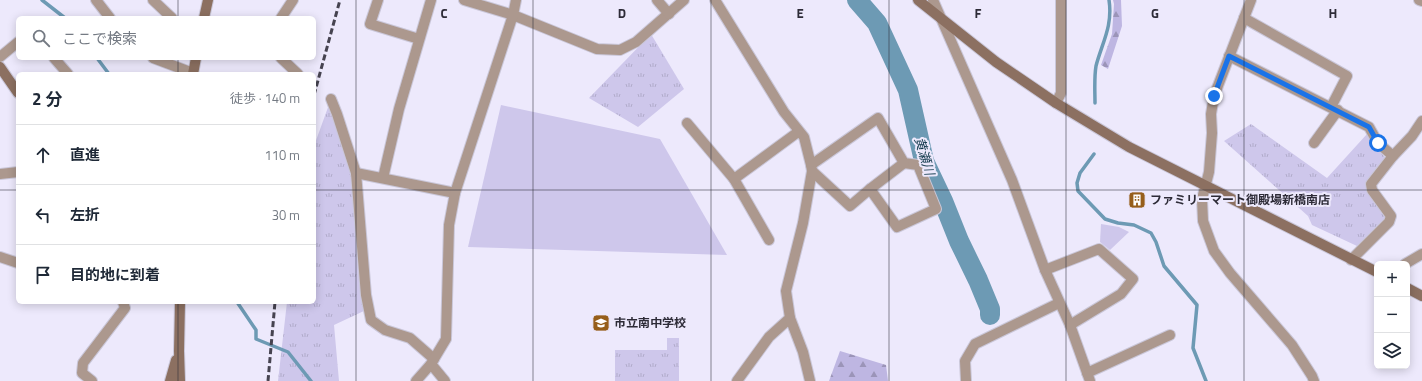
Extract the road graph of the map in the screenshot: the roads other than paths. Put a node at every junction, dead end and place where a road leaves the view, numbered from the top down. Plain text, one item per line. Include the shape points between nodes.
1 (96, 0) edge
2 (153, 0) edge
3 (208, 0) edge
4 (293, 0) edge
5 (378, 0) edge
6 (431, 0) edge
7 (464, 0) edge
8 (516, 0) edge
9 (657, 0) edge
10 (684, 0) edge
11 (715, 0) edge
12 (918, 0) edge
13 (933, 0) edge
14 (1061, 0) edge
15 (1251, 0) edge
16 (1419, 0) edge
17 (1422, 1) edge
18 (669, 14) junction
19 (513, 15) junction
20 (108, 16) edge
21 (170, 16) edge
22 (204, 16) edge
23 (282, 16) edge
24 (941, 18) junction
25 (1244, 18) junction
26 (419, 39) junction
27 (16, 44) edge
28 (1229, 56) junction
29 (0, 57) edge
30 (56, 60) edge
31 (158, 60) edge
32 (196, 60) edge
33 (283, 60) edge
34 (0, 67) edge
35 (66, 72) edge
36 (188, 72) edge
37 (193, 72) edge
38 (296, 72) edge
39 (16, 90) edge
40 (330, 99) dead end
41 (1056, 103) junction
42 (1335, 109) junction
43 (1422, 121) edge
44 (687, 123) dead end
45 (798, 132) junction
46 (1314, 143) dead end
47 (1393, 156) junction
48 (904, 163) junction
49 (812, 168) junction
50 (16, 172) edge
51 (356, 173) junction
52 (0, 174) edge
53 (383, 178) junction
54 (734, 179) junction
55 (1206, 186) junction
56 (870, 189) junction
57 (455, 193) junction
58 (769, 240) dead end
59 (1422, 254) edge
60 (0, 257) edge
61 (1351, 260) junction
62 (1410, 261) edge
63 (16, 262) edge
64 (1045, 270) junction
65 (1374, 271) edge
66 (1410, 290) edge
67 (1422, 296) edge
68 (1059, 303) junction
69 (124, 304) edge
70 (180, 304) edge
71 (790, 318) junction
72 (1070, 325) junction
73 (1170, 335) dead end
74 (179, 351) junction
75 (433, 361) junction
76 (1088, 377) edge
77 (92, 381) edge
78 (170, 381) edge
79 (180, 381) edge
80 (416, 381) edge
81 (445, 381) edge
82 (737, 381) edge
83 (810, 381) edge
84 (966, 381) edge
85 (1314, 381) edge

1 - 20 street
2 - 21 street
3 - 22 street
4 - 23 street
5 - 26 street via 370,24
6 - 26 street
7 - 19 street
8 - 19 street
9 - 18 street
10 - 18 street
11 - 45 street
12 - 24 street
13 - 24 street
14 - 41 street via 1062,93
15 - 25 street
16 - 17 street
18 - 19 street via 636,42 620,50 598,49
19 - 57 street
24 - 41 street via 996,62
24 - 64 street via 1012,180
25 - 28 street
25 - 42 street via 1347,76
26 - 53 street
27 - 29 street
28 - 42 street
28 - 55 street via 1214,96
30 - 35 street
31 - 36 street
32 - 37 street
33 - 38 street
34 - 39 street
40 - 51 street
41 - 55 street via 1129,147
42 - 46 street
42 - 47 street via 1369,127 1378,143
43 - 47 street
44 - 54 street
45 - 49 street via 804,137
45 - 54 street
47 - 61 street via 1371,184 1372,190 1391,216 1389,222
48 - 49 street via 878,118
48 - 56 street
48 - 56 street via 918,165 936,209 897,227
49 - 56 street via 850,206
49 - 71 street via 803,223 786,291
50 - 52 street
51 - 53 street
51 - 75 street via 366,295 371,320 385,330 410,338
53 - 57 street
54 - 58 street
55 - 61 street
55 - 85 street via 1202,199 1203,221 1214,251 1292,345
57 - 75 street via 449,225 446,339
59 - 62 street
60 - 63 street
61 - 65 street
64 - 68 street
64 - 72 street via 1099,249 1133,279 1121,294
66 - 67 street
68 - 72 street
68 - 84 street via 975,344 965,362
69 - 77 street via 125,308 83,363 82,373
70 - 74 street
71 - 82 street via 769,337
71 - 83 street via 803,352
72 - 76 street
73 - 76 street
74 - 78 street
74 - 79 street
75 - 80 street
75 - 81 street

